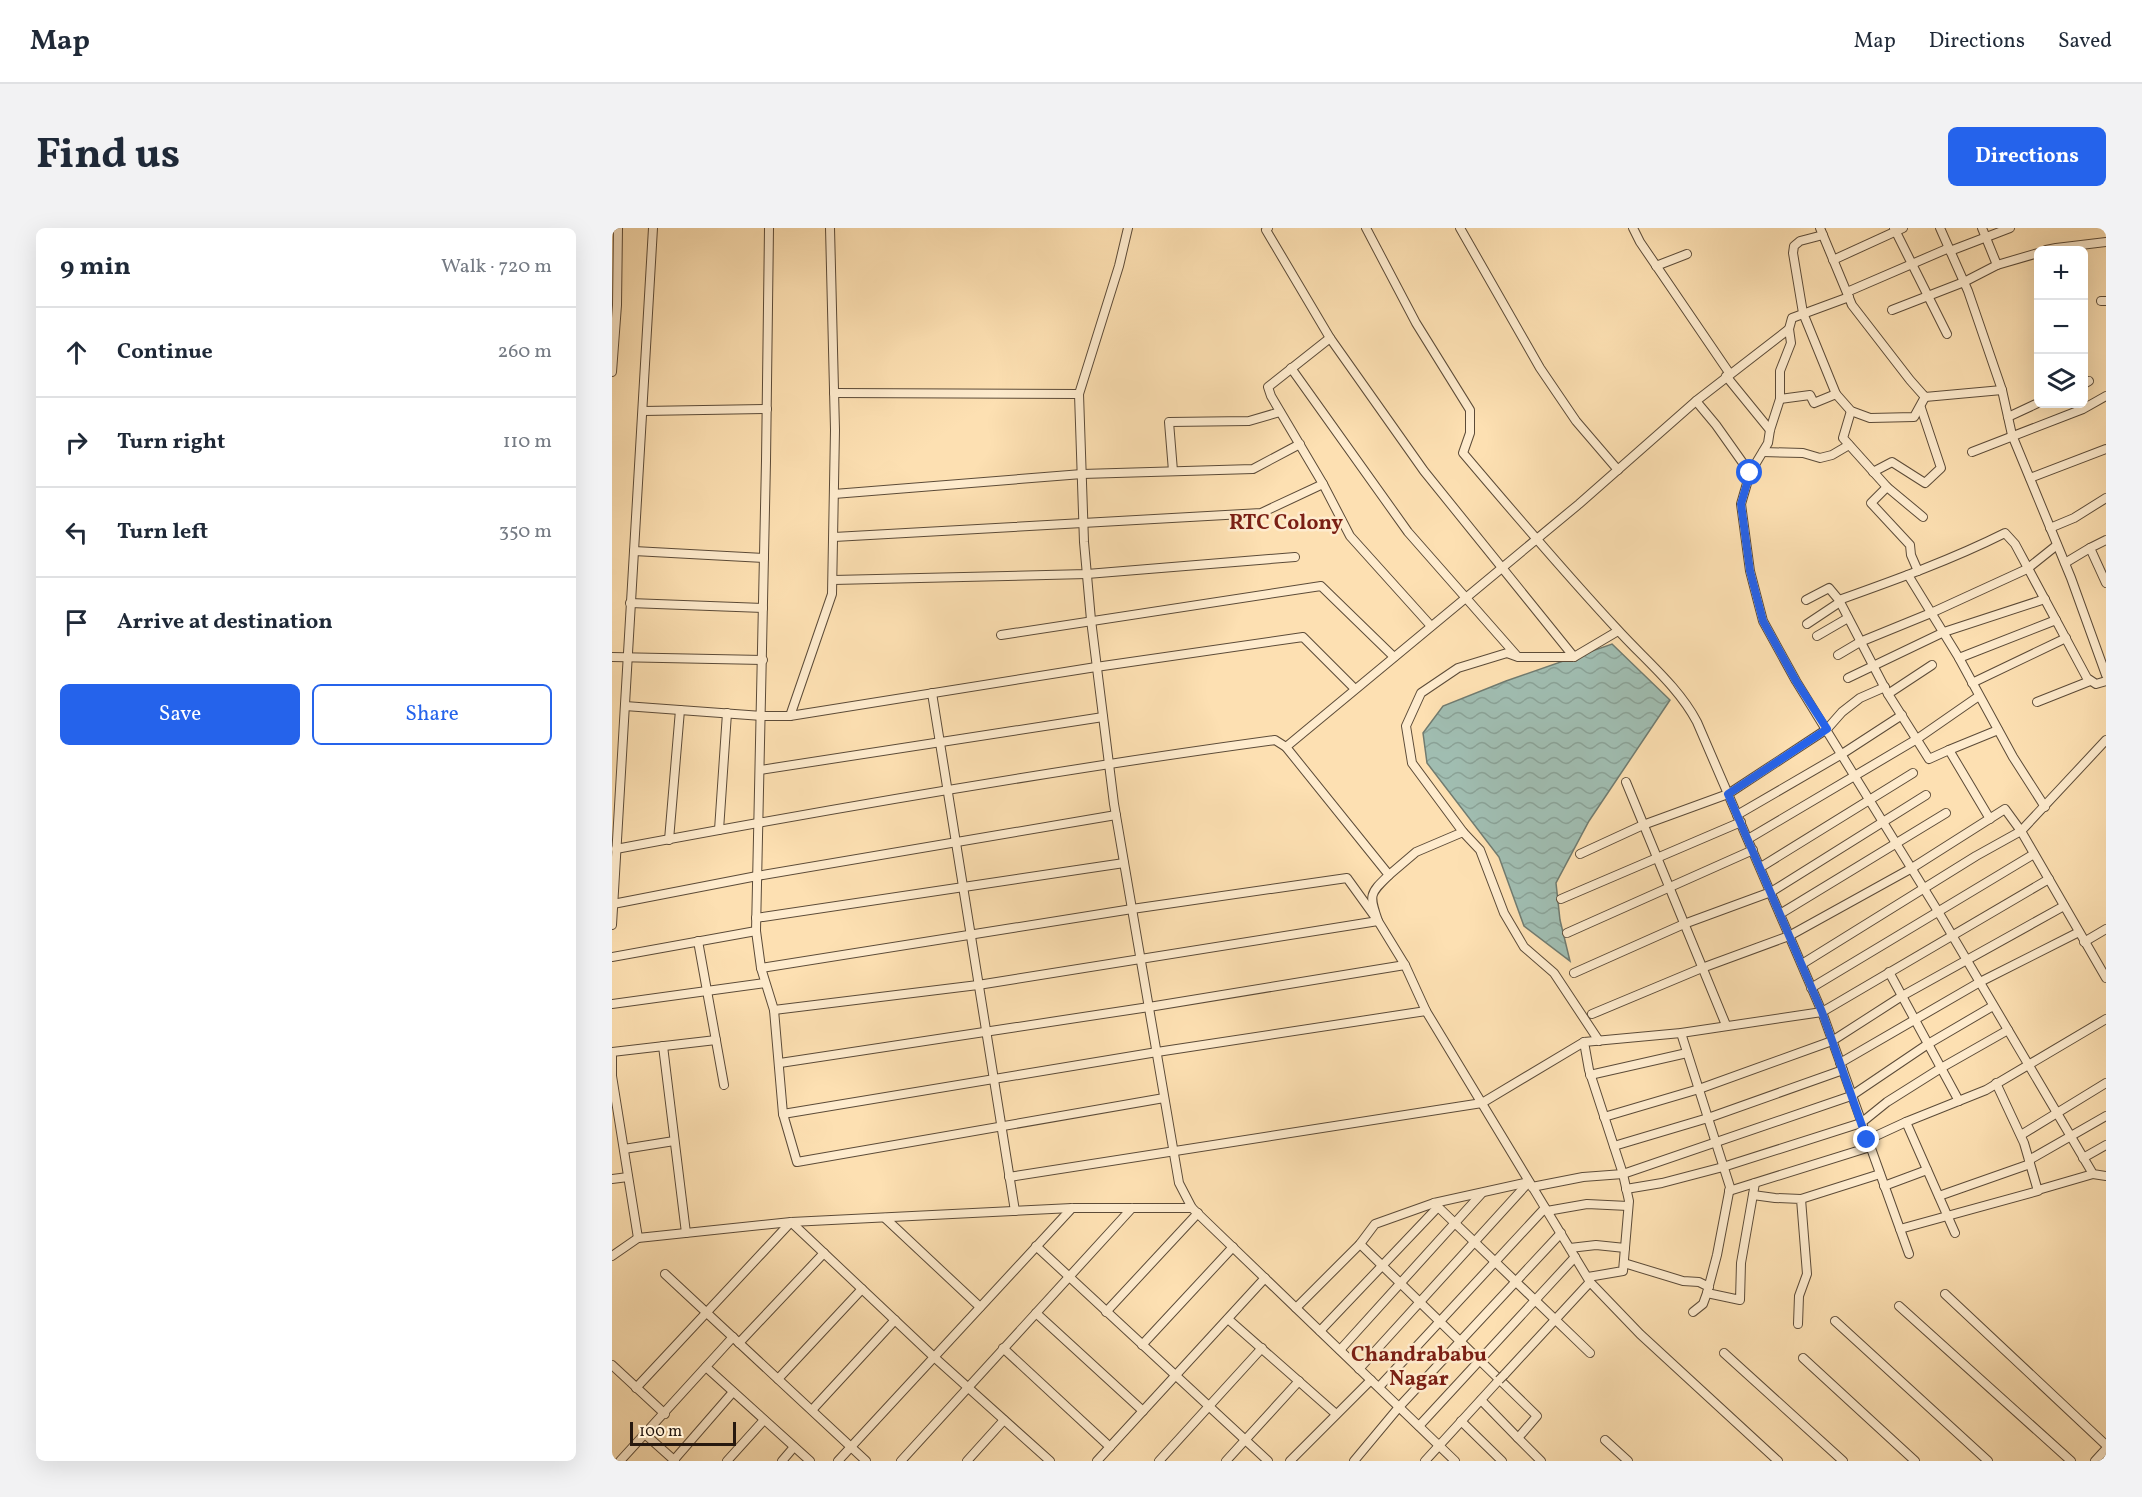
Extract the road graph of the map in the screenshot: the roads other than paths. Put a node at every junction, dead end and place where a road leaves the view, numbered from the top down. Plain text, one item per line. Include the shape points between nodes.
1 (618, 228) edge
2 (652, 228) edge
3 (769, 228) edge
4 (830, 228) edge
5 (1128, 228) edge
6 (1268, 228) edge
7 (1366, 228) edge
8 (1460, 228) edge
9 (1633, 228) edge
10 (1940, 228) edge
11 (1982, 228) edge
12 (2010, 228) edge
13 (1897, 229) edge
14 (1822, 231) edge
15 (1986, 238) junction
16 (2106, 242) edge
17 (2073, 246) edge
18 (1950, 250) junction
19 (1687, 254) dead end
20 (2034, 254) edge
21 (1833, 260) junction
22 (1912, 265) junction
23 (1656, 266) junction
24 (1997, 266) junction
25 (1964, 282) junction
26 (1848, 295) junction
27 (1928, 296) junction
28 (614, 305) edge
29 (1892, 310) dead end
30 (1803, 313) junction
31 (1789, 329) junction
32 (1947, 334) dead end
33 (1330, 338) junction
34 (1291, 368) junction
35 (612, 372) edge
36 (1728, 375) junction
37 (2002, 390) junction
38 (834, 393) junction
39 (1079, 394) junction
40 (1836, 394) junction
41 (2106, 396) edge
42 (1925, 398) junction
43 (1780, 399) junction
44 (1696, 401) junction
45 (2034, 405) edge
46 (1921, 408) junction
47 (767, 409) junction
48 (643, 411) junction
49 (1851, 411) junction
50 (1280, 412) junction
51 (2008, 417) junction
52 (1770, 430) junction
53 (2012, 435) junction
54 (1300, 444) junction
55 (1849, 445) junction
56 (2106, 449) edge
57 (1763, 452) junction
58 (1971, 452) dead end
59 (1618, 470) junction
60 (1173, 471) junction
61 (1873, 472) junction
62 (1750, 473) junction
63 (1082, 474) junction
64 (2030, 478) junction
65 (1323, 484) junction
66 (1887, 487) junction
67 (834, 494) junction
68 (2106, 498) edge
69 (1923, 517) dead end
70 (1084, 523) junction
71 (2050, 528) junction
72 (834, 537) junction
73 (1536, 540) junction
74 (2106, 540) edge
75 (2057, 545) junction
76 (2090, 548) junction
77 (634, 552) junction
78 (1295, 557) dead end
79 (764, 558) junction
80 (2065, 563) junction
81 (1503, 568) junction
82 (2027, 569) junction
83 (1918, 571) junction
84 (1087, 574) junction
85 (1908, 575) junction
86 (833, 580) junction
87 (2106, 583) edge
88 (1465, 599) junction
89 (2045, 599) junction
90 (1806, 600) dead end
91 (1839, 601) junction
92 (630, 603) junction
93 (763, 608) junction
94 (1931, 613) junction
95 (1848, 618) junction
96 (1091, 620) junction
97 (2056, 620) junction
98 (1807, 624) dead end
99 (1431, 626) junction
100 (1618, 631) junction
101 (1944, 632) junction
102 (1000, 635) dead end
103 (1817, 636) dead end
104 (2066, 638) junction
105 (1860, 642) junction
106 (1838, 655) dead end
107 (612, 657) edge
108 (627, 657) junction
109 (1394, 657) junction
110 (1518, 657) junction
111 (1574, 657) junction
112 (1959, 658) junction
113 (763, 660) junction
114 (1873, 665) junction
115 (1932, 665) dead end
116 (1096, 667) junction
117 (2106, 675) edge
118 (1848, 678) dead end
119 (2090, 681) junction
120 (2106, 681) edge
121 (1972, 683) junction
122 (1355, 689) junction
123 (1886, 691) junction
124 (932, 693) junction
125 (1979, 696) junction
126 (2037, 702) dead end
127 (624, 706) junction
128 (680, 710) junction
129 (727, 713) junction
130 (1902, 715) junction
131 (762, 716) junction
132 (790, 716) junction
133 (1103, 717) junction
134 (1827, 729) junction
135 (1998, 730) junction
136 (1917, 739) junction
137 (2106, 740) edge
138 (940, 742) junction
139 (1286, 747) junction
140 (1949, 750) junction
141 (1842, 753) junction
142 (1108, 763) junction
143 (760, 770) junction
144 (1913, 773) dead end
145 (1856, 776) junction
146 (1626, 782) dead end
147 (947, 790) junction
148 (1728, 794) junction
149 (1926, 795) dead end
150 (1869, 799) junction
151 (2044, 807) junction
152 (1946, 813) dead end
153 (1116, 814) junction
154 (1739, 819) junction
155 (1990, 819) junction
156 (1882, 821) junction
157 (759, 822) junction
158 (1643, 825) junction
159 (719, 830) junction
160 (2021, 831) junction
161 (1463, 832) junction
162 (1748, 839) junction
163 (669, 840) junction
164 (956, 842) junction
165 (1897, 845) junction
166 (616, 849) junction
167 (1753, 850) junction
168 (1580, 854) dead end
169 (2034, 854) junction
170 (1657, 857) junction
171 (1124, 864) junction
172 (1761, 867) junction
173 (1912, 868) junction
174 (1389, 875) junction
175 (757, 876) junction
176 (2049, 879) junction
177 (963, 888) junction
178 (1669, 888) junction
179 (1924, 888) junction
180 (1771, 892) junction
181 (1561, 899) dead end
182 (613, 904) edge
183 (2064, 906) junction
184 (1132, 909) junction
185 (1939, 913) junction
186 (1780, 914) junction
187 (756, 918) junction
188 (1378, 921) junction
189 (1684, 924) junction
190 (612, 925) edge
191 (2106, 929) edge
192 (756, 931) junction
193 (2079, 932) junction
194 (1567, 933) dead end
195 (1952, 934) junction
196 (970, 935) junction
197 (1789, 936) junction
198 (698, 941) junction
199 (2084, 942) junction
200 (612, 957) edge
201 (2106, 957) edge
202 (1141, 959) junction
203 (1966, 960) junction
204 (2096, 962) junction
205 (1802, 964) junction
206 (1405, 965) junction
207 (761, 968) junction
208 (1702, 968) junction
209 (1889, 972) junction
210 (1574, 973) dead end
211 (2106, 978) edge
212 (765, 982) junction
213 (1980, 982) junction
214 (978, 985) junction
215 (1811, 988) junction
216 (707, 991) junction
217 (1902, 996) junction
218 (612, 1004) edge
219 (1994, 1006) junction
220 (1149, 1007) junction
221 (774, 1010) junction
222 (1426, 1011) junction
223 (1822, 1012) junction
224 (1592, 1014) dead end
225 (1915, 1019) junction
226 (2106, 1019) edge
227 (1726, 1025) junction
228 (2008, 1030) junction
229 (986, 1032) junction
230 (1681, 1033) junction
231 (716, 1040) junction
232 (1599, 1041) junction
233 (1832, 1041) junction
234 (1584, 1042) junction
235 (1928, 1044) junction
236 (663, 1046) junction
237 (612, 1052) edge
238 (1156, 1052) junction
239 (1688, 1053) junction
240 (612, 1056) edge
241 (780, 1064) junction
242 (2027, 1064) junction
243 (1841, 1067) junction
244 (1941, 1068) junction
245 (1590, 1075) junction
246 (993, 1079) junction
247 (1996, 1083) junction
248 (2106, 1083) edge
249 (724, 1085) dead end
250 (1699, 1089) junction
251 (1851, 1096) junction
252 (1164, 1098) junction
253 (1959, 1101) junction
254 (1482, 1103) junction
255 (2056, 1113) junction
256 (783, 1114) junction
257 (2106, 1116) edge
258 (1604, 1117) junction
259 (1708, 1118) junction
260 (1906, 1122) junction
261 (1861, 1123) junction
262 (1001, 1127) junction
263 (2021, 1135) junction
264 (2070, 1136) junction
265 (674, 1141) junction
266 (1715, 1142) junction
267 (1869, 1143) junction
268 (2106, 1145) edge
269 (1614, 1146) junction
270 (624, 1149) junction
271 (1174, 1151) junction
272 (2083, 1158) junction
273 (2030, 1162) junction
274 (1723, 1167) junction
275 (1927, 1170) junction
276 (1623, 1174) junction
277 (1880, 1174) junction
278 (2093, 1174) junction
279 (2106, 1176) edge
280 (628, 1177) junction
281 (1009, 1177) junction
282 (612, 1179) edge
283 (1755, 1183) junction
284 (1531, 1185) junction
285 (1884, 1186) junction
286 (1626, 1189) junction
287 (2038, 1190) junction
288 (1729, 1191) junction
289 (1483, 1192) junction
290 (1753, 1194) junction
291 (1938, 1196) junction
292 (1801, 1199) junction
293 (1436, 1205) junction
294 (1629, 1206) junction
295 (1072, 1208) junction
296 (1132, 1208) junction
297 (1546, 1209) junction
298 (1195, 1210) junction
299 (1015, 1211) junction
300 (1948, 1216) junction
301 (885, 1218) junction
302 (791, 1222) junction
303 (1455, 1223) junction
304 (1900, 1229) junction
305 (686, 1233) junction
306 (1561, 1233) junction
307 (1955, 1233) dead end
308 (638, 1238) junction
309 (1475, 1242) junction
310 (1360, 1244) junction
311 (1036, 1246) junction
312 (1233, 1247) junction
313 (1569, 1248) junction
314 (1625, 1248) junction
315 (824, 1253) junction
316 (1909, 1254) dead end
317 (612, 1256) edge
318 (1575, 1257) junction
319 (1496, 1261) junction
320 (1624, 1263) junction
321 (1382, 1266) junction
322 (665, 1274) dead end
323 (1069, 1277) junction
324 (1265, 1278) junction
325 (1589, 1279) junction
326 (1516, 1281) junction
327 (1400, 1283) junction
328 (862, 1289) junction
329 (1708, 1290) junction
330 (1945, 1294) dead end
331 (1536, 1300) junction
332 (1420, 1302) junction
333 (1899, 1306) dead end
334 (980, 1307) junction
335 (1296, 1308) junction
336 (706, 1312) junction
337 (1106, 1312) junction
338 (1693, 1312) dead end
339 (1036, 1313) junction
340 (1228, 1318) junction
341 (1556, 1319) junction
342 (895, 1320) junction
343 (1835, 1321) dead end
344 (1440, 1322) junction
345 (1798, 1324) dead end
346 (1320, 1331) junction
347 (736, 1340) junction
348 (1460, 1341) junction
349 (1143, 1345) junction
350 (1003, 1348) junction
351 (1262, 1348) junction
352 (1340, 1350) junction
353 (1590, 1353) dead end
354 (1724, 1353) dead end
355 (934, 1357) junction
356 (1803, 1358) dead end
357 (1480, 1360) junction
358 (612, 1365) edge
359 (706, 1367) junction
360 (1359, 1369) junction
361 (1175, 1376) junction
362 (778, 1379) junction
363 (1371, 1380) junction
364 (1299, 1381) junction
365 (636, 1388) junction
366 (968, 1388) junction
367 (1379, 1388) junction
368 (733, 1392) junction
369 (1481, 1400) junction
370 (1209, 1407) junction
371 (1399, 1407) junction
372 (812, 1410) junction
373 (1143, 1412) junction
374 (664, 1414) junction
375 (1336, 1414) junction
376 (764, 1420) junction
377 (1004, 1420) junction
378 (1461, 1421) junction
379 (1419, 1426) junction
380 (646, 1435) junction
381 (1518, 1438) junction
382 (1245, 1440) junction
383 (1605, 1440) dead end
384 (2106, 1445) edge
385 (1439, 1446) junction
386 (794, 1447) junction
387 (851, 1447) junction
388 (1110, 1447) junction
389 (2106, 1449) edge
390 (620, 1461) edge
391 (674, 1461) edge
392 (727, 1461) edge
393 (782, 1461) edge
394 (810, 1461) edge
395 (838, 1461) edge
396 (866, 1461) edge
397 (901, 1461) edge
398 (968, 1461) edge
399 (1050, 1461) edge
400 (1097, 1461) edge
401 (1159, 1461) edge
402 (1226, 1461) edge
403 (1268, 1461) edge
404 (1290, 1461) edge
405 (1354, 1461) edge
406 (1425, 1461) edge
407 (1455, 1461) edge
408 (1502, 1461) edge
409 (1541, 1461) edge
410 (1628, 1461) edge
411 (1778, 1461) edge
412 (1843, 1461) edge
413 (1915, 1461) edge
414 (1988, 1461) edge
415 (2071, 1461) edge
416 (2095, 1461) edge

1 - 28 street
2 - 48 street
3 - 47 street
4 - 38 street
5 - 39 street
6 - 33 street
7 - 73 street via 1416,323 1470,410 1470,433 1463,453
8 - 59 street via 1540,368 1576,421
9 - 23 street
10 - 18 street
11 - 15 street
12 - 15 street
13 - 21 street
13 - 22 street
14 - 21 street
14 - 30 street via 1794,246
15 - 18 street
15 - 24 street
16 - 17 street
18 - 22 street
18 - 25 street
19 - 23 street
20 - 24 street
21 - 26 street
22 - 26 street
22 - 27 street
23 - 36 street
24 - 25 street
25 - 27 street
25 - 37 street
26 - 30 street
26 - 42 street
27 - 29 street
27 - 32 street
28 - 35 street
30 - 31 street via 1792,318
30 - 40 street
31 - 36 street
31 - 43 street via 1791,343 1780,370
33 - 34 street
33 - 81 street via 1424,471
34 - 50 street via 1268,387
34 - 88 street via 1408,532
36 - 44 street
36 - 52 street
37 - 42 street
37 - 51 street
38 - 39 street
38 - 67 street
39 - 63 street
40 - 43 street via 1814,403 1810,394
40 - 49 street
41 - 53 street via 2083,409
42 - 46 street
43 - 52 street
44 - 59 street
44 - 62 street
45 - 51 street
46 - 49 street via 1914,417 1870,418
46 - 61 street via 1941,468 1925,483 1892,462
47 - 48 street
47 - 79 street
48 - 77 street
49 - 55 street via 1842,438
50 - 54 street
50 - 60 street via 1249,421 1169,422
51 - 53 street
52 - 57 street
53 - 58 street
53 - 64 street
54 - 60 street via 1253,469
54 - 65 street
55 - 57 street via 1820,458 1803,453
55 - 61 street
56 - 64 street
57 - 62 street
59 - 73 street
60 - 63 street
61 - 66 street
62 - 134 street via 1741,504 1750,571 1763,621
63 - 67 street
63 - 70 street
64 - 71 street
65 - 70 street via 1261,513
65 - 99 street via 1350,536
66 - 69 street
66 - 83 street via 1871,503 1910,545
67 - 72 street
68 - 71 street
70 - 72 street
70 - 84 street
71 - 75 street
72 - 86 street
73 - 81 street
73 - 100 street
74 - 76 street
75 - 80 street
75 - 82 street
76 - 80 street
76 - 87 street
77 - 79 street
77 - 92 street
78 - 84 street
79 - 93 street
80 - 117 street
81 - 88 street
81 - 111 street
82 - 83 street via 2005,533
82 - 89 street
82 - 94 street
83 - 85 street
84 - 86 street
84 - 96 street
85 - 91 street
85 - 94 street
86 - 132 street via 832,594
88 - 99 street
88 - 110 street
89 - 97 street
89 - 101 street
90 - 91 street via 1829,588
91 - 95 street
91 - 98 street
92 - 93 street
92 - 108 street
93 - 113 street
94 - 101 street
94 - 105 street
95 - 103 street
95 - 105 street
96 - 102 street
96 - 109 street via 1322,586
96 - 116 street
97 - 104 street
97 - 112 street
99 - 109 street
100 - 111 street
100 - 148 street via 1691,710
101 - 112 street
101 - 114 street
104 - 119 street
104 - 121 street
105 - 106 street
105 - 114 street
107 - 108 street
108 - 113 street
108 - 127 street
109 - 122 street
110 - 111 street
110 - 161 street via 1507,653 1458,668 1421,693 1406,726 1412,763
112 - 121 street
113 - 131 street
114 - 118 street
114 - 123 street
115 - 123 street
116 - 122 street via 1303,637
116 - 124 street
116 - 133 street
119 - 120 street
119 - 126 street
121 - 125 street
122 - 139 street
123 - 130 street
123 - 134 street via 1860,698
124 - 132 street
124 - 138 street
125 - 135 street
125 - 136 street
127 - 128 street
127 - 166 street
128 - 129 street
128 - 163 street
129 - 131 street
129 - 159 street
130 - 136 street
130 - 141 street
131 - 132 street
131 - 143 street
133 - 138 street
133 - 142 street
134 - 141 street
134 - 148 street
135 - 140 street
135 - 151 street
136 - 140 street via 1929,759
136 - 145 street
137 - 151 street
138 - 143 street
138 - 147 street
139 - 142 street via 1275,740
139 - 174 street
140 - 155 street
141 - 145 street
141 - 154 street
142 - 147 street
142 - 153 street
143 - 157 street
144 - 150 street
145 - 150 street
145 - 162 street
146 - 158 street
147 - 157 street
147 - 164 street
148 - 154 street
148 - 158 street
149 - 156 street
150 - 156 street
150 - 172 street
151 - 160 street
152 - 165 street
153 - 164 street
153 - 171 street
154 - 162 street
154 - 170 street
155 - 160 street via 2006,809
155 - 173 street
156 - 165 street
156 - 180 street
157 - 159 street
157 - 175 street
158 - 168 street
158 - 170 street
159 - 163 street
160 - 169 street
160 - 179 street
161 - 174 street via 1416,852
161 - 232 street via 1480,850 1504,913 1524,947 1554,973
162 - 167 street
163 - 166 street
164 - 175 street
164 - 177 street
165 - 173 street
165 - 186 street
166 - 182 street
167 - 172 street
167 - 178 street
169 - 176 street
169 - 185 street
170 - 178 street
170 - 181 street
171 - 177 street
171 - 184 street
172 - 180 street
173 - 179 street
173 - 197 street
174 - 188 street via 1372,890
175 - 182 street
175 - 187 street
176 - 183 street
176 - 195 street
177 - 187 street
177 - 196 street
178 - 189 street
178 - 194 street
179 - 185 street
179 - 205 street
180 - 186 street
180 - 189 street
182 - 190 street
183 - 193 street
183 - 203 street
184 - 188 street via 1347,878
184 - 196 street
184 - 202 street
185 - 195 street
185 - 215 street
186 - 197 street
187 - 192 street
188 - 202 street
188 - 206 street
189 - 208 street
189 - 210 street
191 - 199 street
192 - 198 street
192 - 207 street
193 - 199 street
193 - 213 street
195 - 203 street
195 - 209 street
196 - 207 street
196 - 214 street
197 - 205 street
197 - 208 street
198 - 200 street
198 - 216 street
199 - 204 street
201 - 204 street
202 - 214 street
202 - 220 street
203 - 213 street
203 - 217 street
204 - 211 street
205 - 215 street
206 - 220 street
206 - 222 street
207 - 212 street
208 - 224 street
208 - 227 street
209 - 217 street
209 - 223 street
212 - 216 street
212 - 221 street
213 - 219 street
213 - 225 street
214 - 221 street
214 - 229 street
215 - 223 street
216 - 218 street
216 - 231 street
217 - 225 street
217 - 233 street
219 - 228 street
219 - 235 street
220 - 229 street
220 - 238 street
221 - 241 street
222 - 238 street
222 - 254 street
223 - 227 street
223 - 233 street
225 - 235 street
225 - 243 street
226 - 242 street
227 - 230 street
228 - 242 street
228 - 244 street
229 - 241 street
229 - 246 street
230 - 232 street
230 - 239 street
231 - 236 street
231 - 249 street
232 - 234 street
233 - 243 street
233 - 250 street
234 - 245 street
234 - 254 street
235 - 244 street
235 - 251 street
236 - 237 street
236 - 265 street
238 - 246 street
238 - 252 street
239 - 245 street
239 - 250 street
240 - 270 street
241 - 256 street
242 - 247 street
242 - 255 street
243 - 251 street
243 - 259 street
244 - 253 street
244 - 261 street
245 - 258 street
246 - 256 street
246 - 262 street
247 - 253 street
247 - 263 street
248 - 255 street
250 - 258 street
250 - 259 street
251 - 261 street
251 - 266 street
252 - 262 street
252 - 271 street
253 - 260 street
254 - 271 street
254 - 284 street
255 - 263 street
255 - 264 street
256 - 262 street via 797,1162
257 - 264 street
258 - 269 street
259 - 266 street
259 - 269 street
260 - 267 street
260 - 275 street
261 - 267 street
261 - 274 street
262 - 281 street
263 - 273 street
264 - 272 street
264 - 273 street
265 - 270 street
265 - 305 street
266 - 274 street
266 - 276 street
267 - 277 street
267 - 283 street
268 - 272 street
269 - 276 street
270 - 280 street
271 - 281 street
271 - 298 street via 1179,1183
272 - 278 street
273 - 287 street
273 - 291 street
274 - 286 street
274 - 288 street
275 - 285 street
275 - 291 street
276 - 284 street
276 - 286 street
277 - 285 street
277 - 292 street
278 - 279 street
278 - 287 street
280 - 282 street
280 - 308 street
281 - 299 street
283 - 288 street
283 - 290 street
284 - 289 street
284 - 297 street
284 - 309 street
285 - 304 street
286 - 294 street
287 - 300 street
288 - 329 street
289 - 293 street
289 - 303 street
290 - 292 street
290 - 329 street via 1741,1263 1740,1300
291 - 300 street
292 - 345 street via 1807,1274 1799,1296
293 - 303 street
293 - 310 street via 1375,1224
293 - 321 street
294 - 297 street via 1587,1204
294 - 314 street
295 - 296 street
295 - 299 street
295 - 311 street
296 - 298 street
296 - 323 street
297 - 306 street
297 - 319 street
298 - 312 street
298 - 337 street
299 - 301 street
300 - 304 street
300 - 307 street
301 - 302 street
301 - 334 street
302 - 305 street
302 - 315 street
302 - 336 street
303 - 309 street
303 - 327 street
304 - 316 street
305 - 308 street
306 - 313 street
306 - 326 street
308 - 317 street
309 - 319 street
309 - 332 street
310 - 321 street
310 - 335 street
311 - 323 street
311 - 334 street
312 - 324 street
312 - 349 street
313 - 314 street
313 - 318 street
314 - 320 street
315 - 328 street
315 - 347 street
318 - 325 street
318 - 331 street
319 - 326 street
319 - 344 street
320 - 325 street via 1623,1271
320 - 329 street via 1698,1282
321 - 327 street
321 - 346 street
322 - 336 street
323 - 337 street
323 - 339 street
324 - 335 street
324 - 340 street
325 - 341 street
325 - 411 street via 1640,1334
326 - 331 street
326 - 348 street
327 - 332 street
327 - 352 street
328 - 342 street
328 - 362 street
329 - 338 street via 1703,1305
330 - 384 street
331 - 341 street
331 - 357 street
332 - 344 street
332 - 360 street
333 - 415 street
334 - 355 street
335 - 346 street
336 - 347 street
336 - 365 street
337 - 349 street
339 - 350 street
339 - 373 street
340 - 351 street
340 - 361 street
341 - 353 street
341 - 369 street
342 - 355 street
342 - 372 street
343 - 414 street
344 - 348 street
344 - 367 street
346 - 352 street
347 - 359 street
347 - 362 street
348 - 357 street
348 - 371 street
349 - 361 street
350 - 366 street
350 - 388 street
351 - 364 street
351 - 370 street
352 - 360 street
354 - 412 street
355 - 366 street
355 - 387 street
356 - 413 street
357 - 379 street
357 - 381 street via 1537,1416
358 - 365 street
359 - 368 street
359 - 374 street
360 - 363 street
361 - 370 street
361 - 373 street
362 - 372 street
363 - 367 street
363 - 375 street
364 - 375 street
364 - 382 street
365 - 374 street
366 - 377 street
366 - 397 street
367 - 371 street
368 - 376 street
368 - 391 street
369 - 378 street
369 - 381 street
370 - 382 street
370 - 401 street
371 - 379 street
371 - 405 street
372 - 387 street
373 - 388 street
374 - 380 street
375 - 404 street
376 - 386 street
376 - 392 street
377 - 398 street
377 - 399 street
378 - 385 street
378 - 408 street
379 - 385 street
380 - 390 street
380 - 391 street
381 - 409 street
382 - 402 street
382 - 403 street
383 - 410 street
385 - 406 street
385 - 407 street
386 - 393 street
386 - 394 street
387 - 395 street
387 - 396 street
388 - 400 street
389 - 416 street

